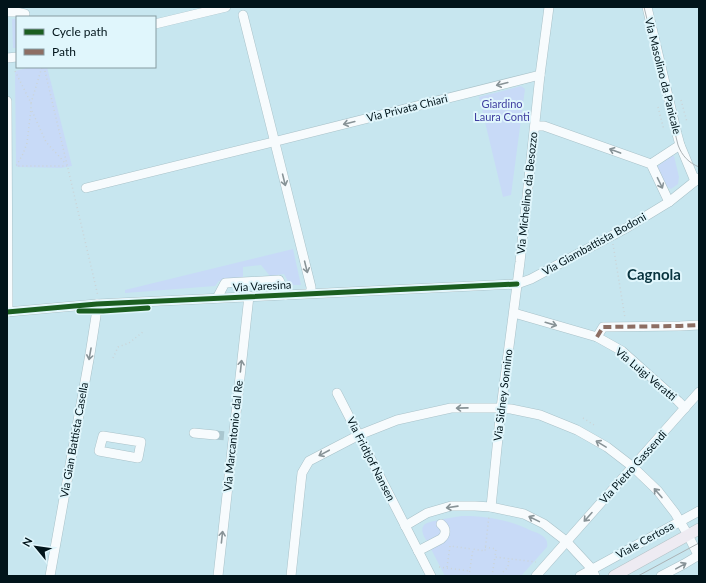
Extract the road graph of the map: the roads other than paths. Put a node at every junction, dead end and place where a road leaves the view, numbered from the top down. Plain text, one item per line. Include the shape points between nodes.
1 (226, 7) edge
2 (549, 7) edge
3 (647, 7) edge
4 (7, 12) edge
5 (25, 13) edge
6 (243, 15) dead end
7 (156, 24) edge
8 (540, 75) junction
9 (7, 101) edge
10 (535, 126) junction
11 (275, 142) junction
12 (680, 144) junction
13 (651, 164) junction
14 (698, 180) edge
15 (86, 188) dead end
16 (669, 202) junction
17 (517, 284) junction
18 (311, 290) junction
19 (286, 295) junction
20 (249, 296) junction
21 (217, 298) junction
22 (98, 300) junction
23 (8, 312) edge
24 (514, 313) junction
25 (699, 325) edge
26 (597, 337) junction
27 (699, 392) edge
28 (337, 393) dead end
29 (501, 408) junction
30 (685, 408) junction
31 (194, 433) dead end
32 (215, 435) tunnel mouth
33 (359, 435) junction
34 (633, 467) junction
35 (699, 511) edge
36 (490, 512) junction
37 (680, 522) junction
38 (441, 524) dead end
39 (405, 526) junction
40 (699, 530) edge
41 (688, 535) junction
42 (566, 541) junction
43 (418, 551) junction
44 (699, 556) edge
45 (594, 573) edge
46 (539, 575) edge
47 (50, 576) edge
48 (218, 576) edge
49 (291, 576) edge
50 (431, 576) edge
51 (580, 576) edge
52 (614, 576) edge
53 (662, 576) edge

1 - 7 street
2 - 8 street, Via Michelino da Besozzo
3 - 12 street, Via Masolino da Panicale
4 - 5 street
6 - 11 street
8 - 10 street, Via Michelino da Besozzo
8 -> 11 street, Via Privata Chiari
9 - 23 street
13 -> 10 street via 544,126
10 - 17 street, Via Michelino da Besozzo
11 - 15 street, Via Privata Chiari
11 -> 18 street
12 - 13 street
12 - 14 street, Via Masolino da Panicale
13 -> 16 street
14 - 16 street, Via Giambattista Bodoni
16 - 17 street, Via Giambattista Bodoni via 612,236
17 - 18 street, Via Varesina
17 - 24 street, Via Sidney Sonnino
18 - 19 street, Via Varesina
19 - 20 street, Via Varesina
19 - 21 street via 279,280 225,283
20 - 21 street, Via Varesina
48 -> 20 street, Via Marcantonio dal Re via 230,437
21 - 22 street, Via Varesina
22 - 23 street, Via Varesina
22 -> 47 street, Via Gian Battista Casella
24 -> 26 street, Via Luigi Veratti
24 - 29 street, Via Sidney Sonnino
25 - 26 street via 603,328
26 - 30 street, Via Luigi Veratti via 622,351
27 - 30 street, Via Pietro Gassendi
28 - 33 street, Via Fridtjof Nansen
29 -> 33 street via 451,408 397,420
34 -> 29 street via 577,430 540,415
29 - 36 street, Via Sidney Sonnino
30 - 34 street, Via Pietro Gassendi
31 - 32 street
33 - 39 street, Via Fridtjof Nansen
33 -> 49 street via 310,461 302,473
37 -> 34 street via 658,491
34 -> 42 street, Via Pietro Gassendi
35 - 37 street, Viale Certosa
36 -> 39 street via 475,506 451,506 427,513
42 -> 36 street via 544,524 524,514
37 - 41 street
37 - 45 street, Viale Certosa
38 - 43 street via 445,530 444,537
39 - 43 street, Via Fridtjof Nansen
40 - 41 main road, Viale Certosa
41 - 44 street
41 - 52 main road, Viale Certosa
42 - 45 street
42 - 46 street, Via Pietro Gassendi
43 - 50 street, Via Fridtjof Nansen
53 -> 44 street
45 - 51 street, Viale Certosa

